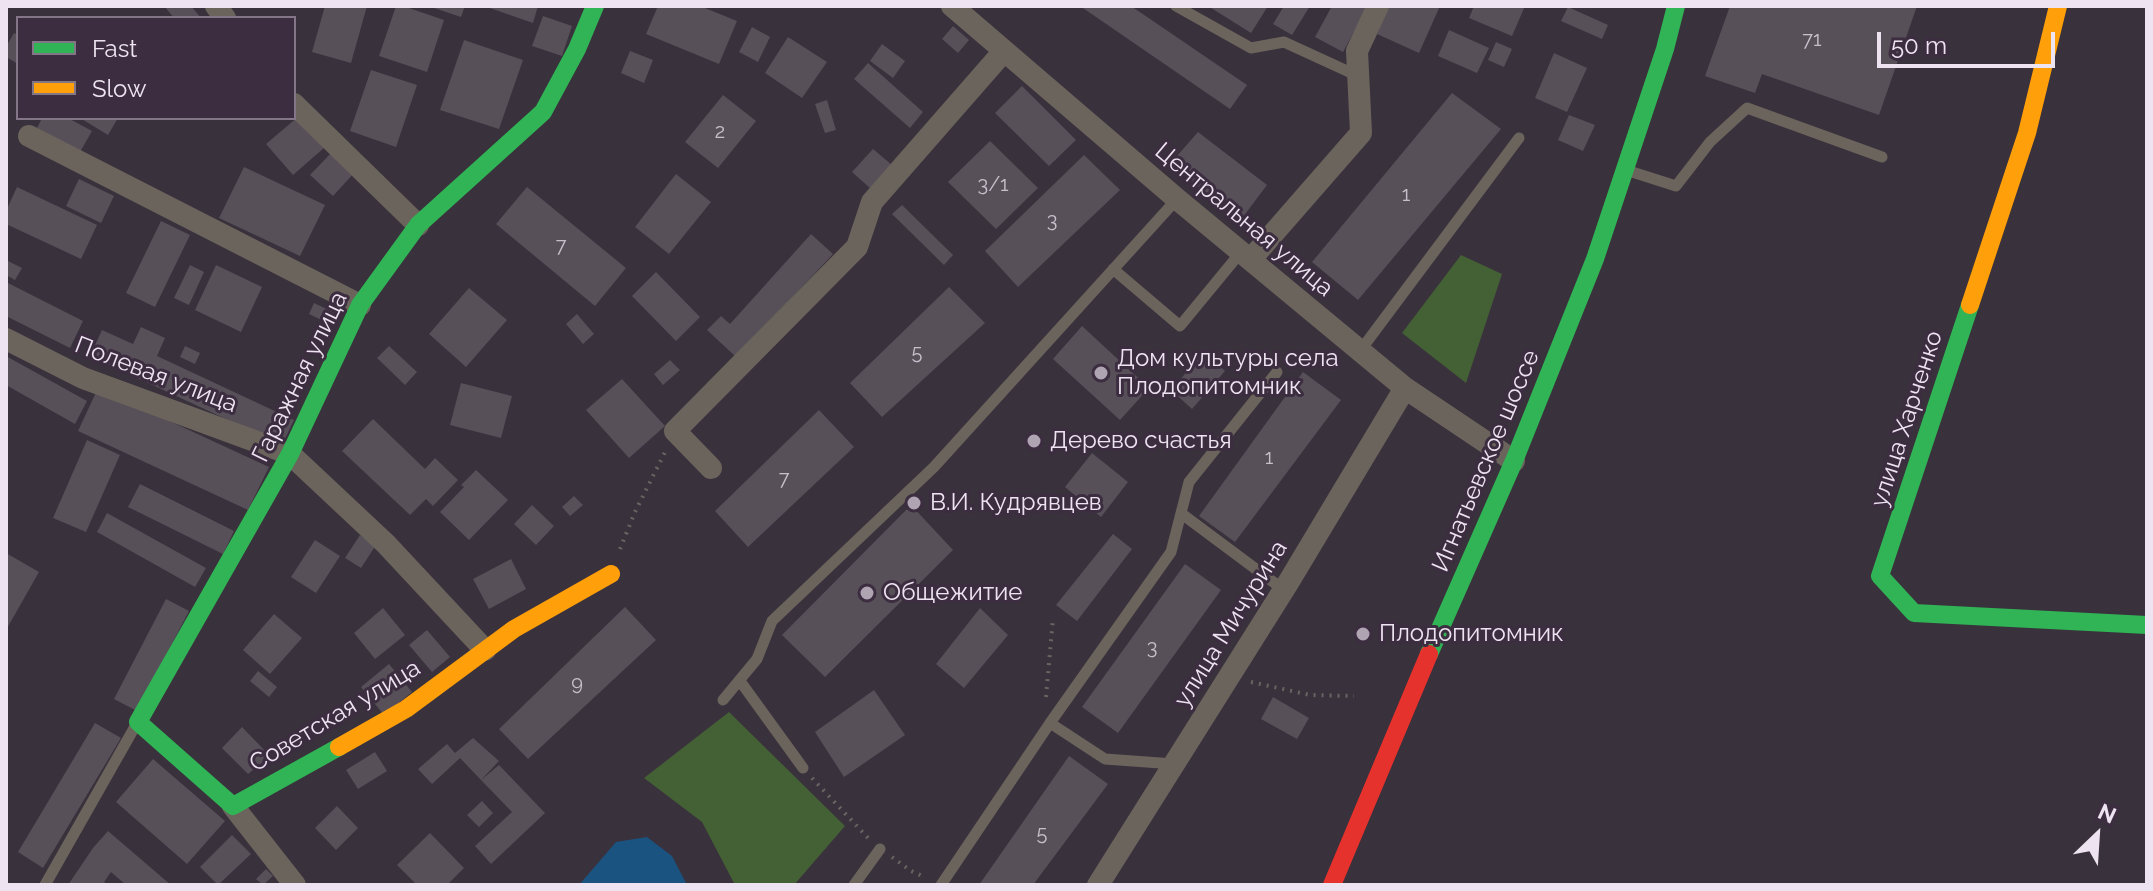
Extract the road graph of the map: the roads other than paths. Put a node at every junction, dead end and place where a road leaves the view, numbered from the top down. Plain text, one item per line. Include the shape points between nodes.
1 (595, 6) edge
2 (952, 6) edge
3 (1176, 6) edge
4 (1378, 6) edge
5 (1676, 6) edge
6 (2058, 6) edge
7 (1004, 51) junction
8 (1358, 76) junction
9 (296, 106) edge
10 (29, 136) dead end
11 (1519, 138) dead end
12 (1882, 157) dead end
13 (1625, 170) junction
14 (1177, 199) junction
15 (418, 225) junction
16 (1246, 255) junction
17 (1113, 269) junction
18 (360, 305) junction
19 (6, 339) edge
20 (1360, 351) junction
21 (1277, 372) dead end
22 (1405, 388) junction
23 (290, 454) junction
24 (1514, 461) junction
25 (711, 468) dead end
26 (1182, 514) junction
27 (611, 574) road end
28 (1284, 590) junction
29 (2147, 625) edge
30 (485, 650) junction
31 (740, 681) junction
32 (723, 700) dead end
33 (138, 722) junction
34 (1050, 723) junction
35 (1174, 764) junction
36 (803, 768) road end
37 (233, 806) junction
38 (880, 849) road end
39 (941, 884) edge
40 (45, 885) edge
41 (295, 885) edge
42 (854, 885) edge
43 (1098, 885) edge
44 (1332, 885) edge

1 - 15 street, Гаражная улица via 543,112
2 - 7 street, Центральная улица
3 - 8 lane via 1251,48 1284,42
4 - 8 street via 1357,51
5 - 13 street, Игнатьевское шоссе
6 - 29 street, улица Харченко via 2027,133 1880,576 1914,613
7 - 14 street, Центральная улица
7 - 25 street via 872,202 857,247 675,431
8 - 16 street via 1361,133
9 - 15 street
10 - 18 street
11 - 20 lane
12 - 13 lane via 1747,108 1710,142 1676,186
13 - 24 street, Игнатьевское шоссе
14 - 16 street, Центральная улица
14 - 17 lane
15 - 18 street, Гаражная улица
16 - 17 lane via 1180,326
16 - 20 street, Центральная улица
17 - 31 lane via 934,467 772,621 757,659
18 - 23 street, Гаражная улица
19 - 23 street, Полевая улица via 83,378
20 - 22 street, Центральная улица
21 - 26 lane via 1189,482
22 - 24 street, Центральная улица
22 - 28 street, улица Мичурина
23 - 30 street via 386,544
23 - 33 street, Гаражная улица
24 - 44 street, Игнатьевское шоссе
26 - 28 lane
26 - 34 lane via 1171,552
27 - 30 street, Советская улица
28 - 35 street, улица Мичурина
30 - 37 street, Советская улица via 406,709
31 - 32 lane
31 - 36 lane
33 - 37 street
33 - 40 lane
34 - 35 lane via 1105,759
34 - 39 lane
35 - 43 street, улица Мичурина
37 - 41 street
38 - 42 lane

